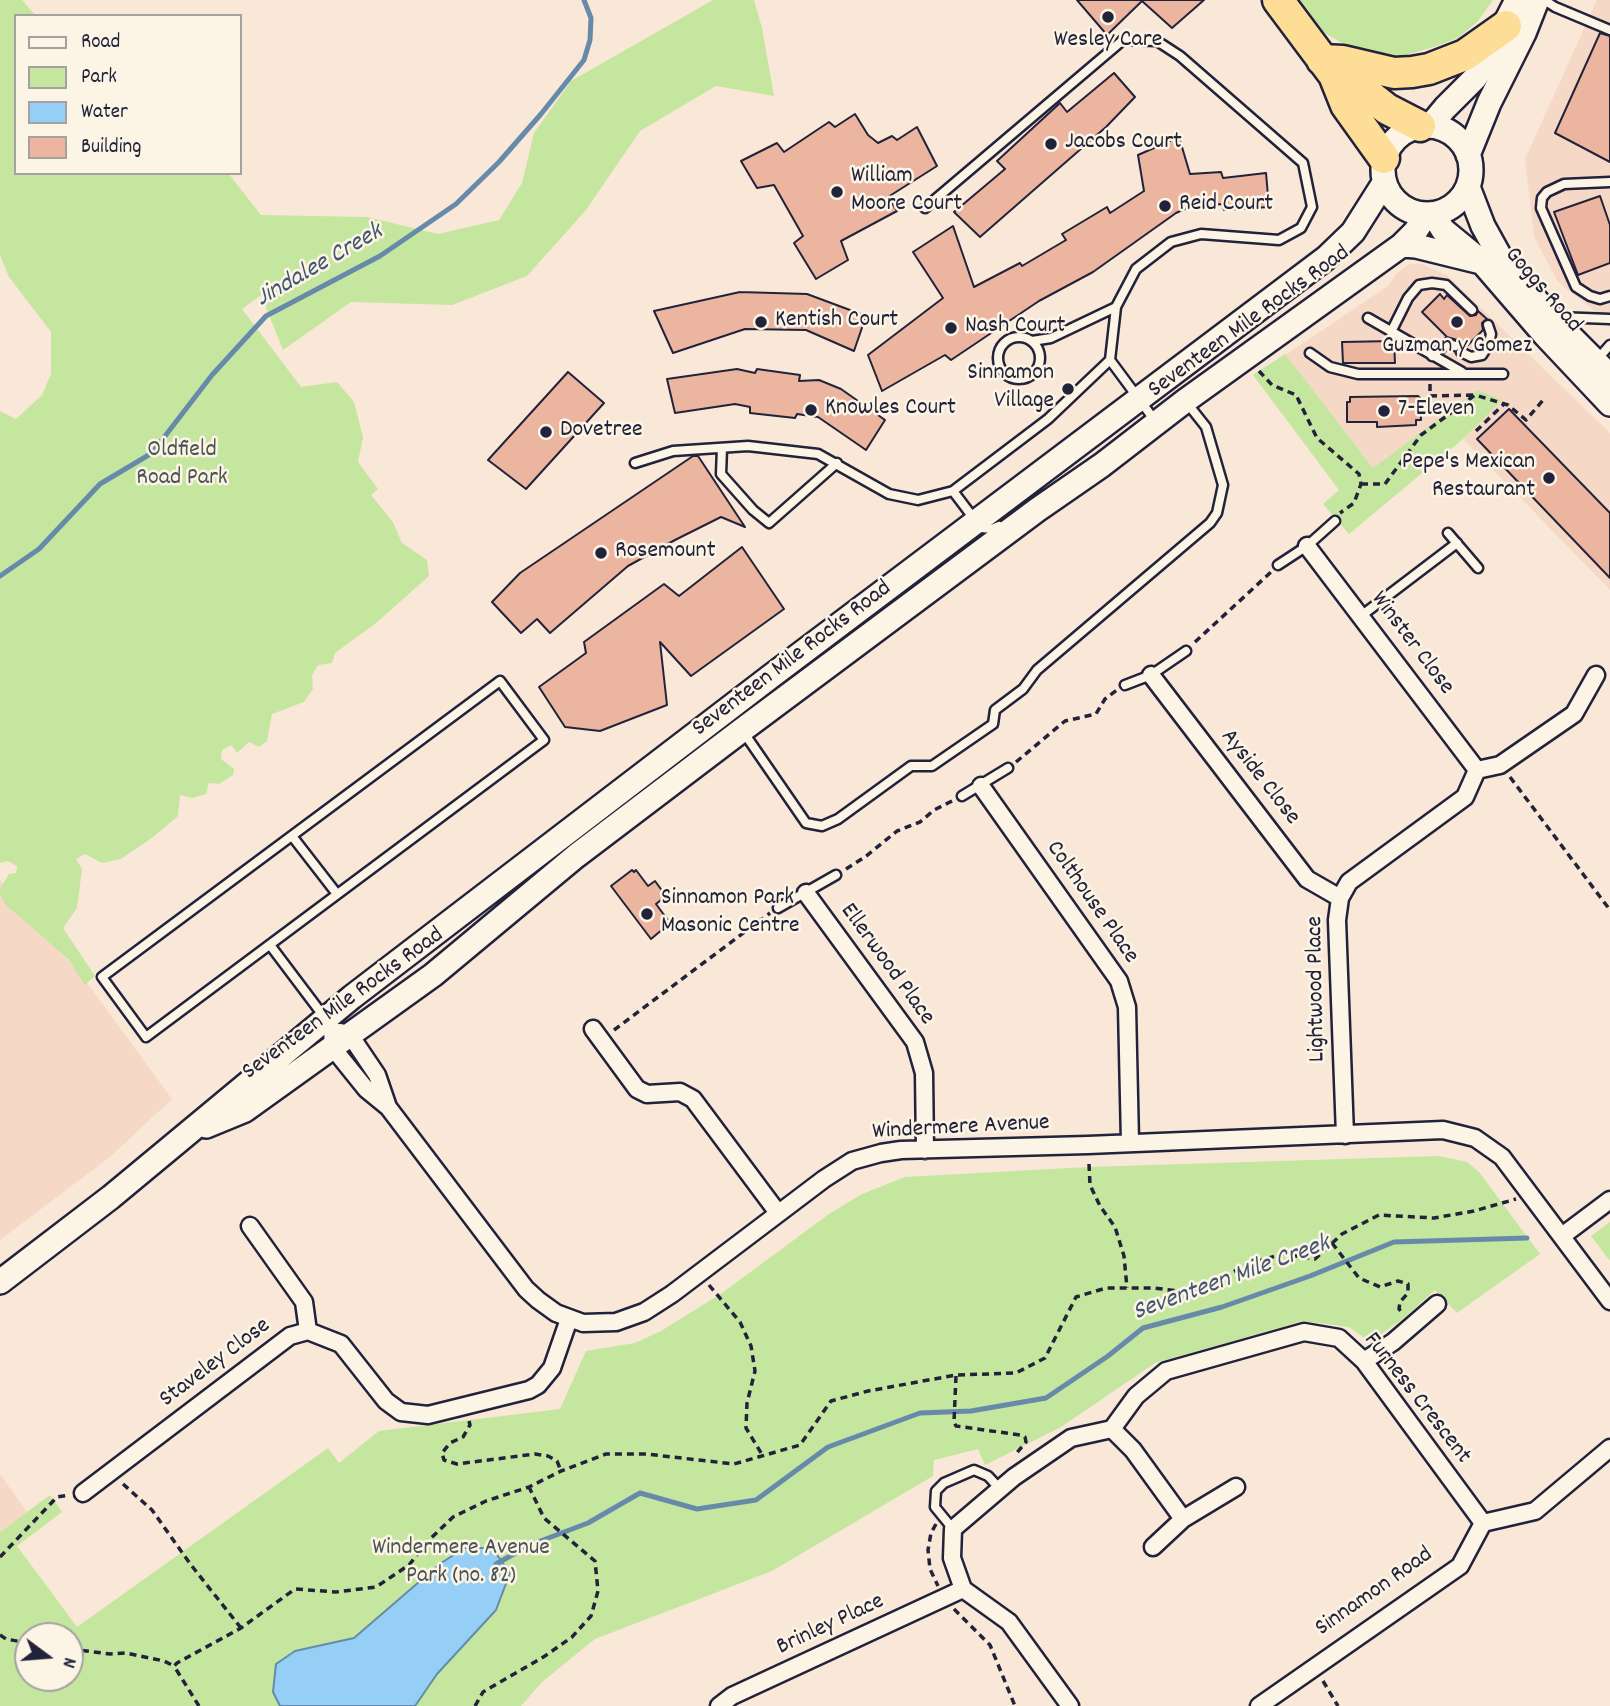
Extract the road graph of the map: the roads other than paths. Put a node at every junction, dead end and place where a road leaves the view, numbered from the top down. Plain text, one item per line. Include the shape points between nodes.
1 (1278, 0) edge
2 (1536, 0) edge
3 (1544, 0) edge
4 (1511, 13) edge
5 (1610, 30) edge
6 (1328, 67) junction
7 (1425, 126) junction
8 (1468, 155) junction
9 (1384, 171) junction
10 (1610, 181) edge
11 (1468, 187) junction
12 (925, 208) dead end
13 (1430, 215) junction
14 (1402, 245) junction
15 (1482, 262) junction
16 (1610, 296) edge
17 (1116, 307) junction
18 (1472, 310) dead end
19 (1550, 317) junction
20 (1368, 318) dead end
21 (1610, 319) edge
22 (1488, 325) dead end
23 (1391, 332) junction
24 (1051, 338) junction
25 (1032, 341) junction
26 (1310, 353) dead end
27 (1432, 356) junction
28 (1040, 359) junction
29 (1110, 360) junction
30 (1465, 374) junction
31 (1503, 374) dead end
32 (1602, 378) edge
33 (1139, 398) junction
34 (1185, 401) junction
35 (1157, 422) junction
36 (722, 448) junction
37 (635, 463) dead end
38 (837, 463) junction
39 (953, 491) junction
40 (1037, 510) junction
41 (1335, 521) road end
42 (976, 522) junction
43 (1448, 533) dead end
44 (1457, 543) junction
45 (1307, 546) junction
46 (1278, 565) road end
47 (1478, 568) dead end
48 (1361, 616) junction
49 (1185, 651) road end
50 (1595, 675) dead end
51 (1151, 676) junction
52 (1125, 685) road end
53 (742, 730) junction
54 (1008, 768) road end
55 (1477, 770) junction
56 (981, 786) junction
57 (962, 796) road end
58 (292, 836) junction
59 (836, 875) road end
60 (806, 893) junction
61 (337, 894) junction
62 (1340, 898) junction
63 (778, 908) road end
64 (270, 945) junction
65 (335, 1033) junction
66 (598, 1034) road end
67 (184, 1135) junction
68 (1345, 1135) junction
69 (1130, 1142) junction
70 (925, 1150) junction
71 (1610, 1200) edge
72 (778, 1213) junction
73 (250, 1226) dead end
74 (1562, 1236) junction
75 (0, 1282) edge
76 (1610, 1301) edge
77 (1437, 1304) dead end
78 (569, 1319) junction
79 (308, 1331) junction
80 (1364, 1361) junction
81 (1112, 1429) junction
82 (1610, 1448) edge
83 (1236, 1486) dead end
84 (1001, 1490) junction
85 (83, 1493) road end
86 (1183, 1519) junction
87 (1483, 1523) junction
88 (953, 1529) junction
89 (1153, 1547) dead end
90 (963, 1589) junction
91 (719, 1706) edge
92 (1070, 1706) edge
93 (1259, 1706) edge

1 - 6 highway
2 - 8 main road
3 - 5 lane
4 - 6 highway via 1465,55 1434,67 1394,73 1343,61
4 - 7 main road via 1475,78
6 - 7 highway via 1387,109
6 - 9 highway
7 - 8 main road via 1454,135
7 - 9 main road via 1397,137 1389,146
8 - 11 main road
9 - 13 main road via 1390,196 1400,206
9 - 33 main road, Seventeen Mile Rocks Road via 1361,221 1343,243
10 - 16 lane via 1564,184 1547,191 1541,208 1576,287 1600,299
11 - 13 main road via 1454,205
11 - 19 main road, Goggs Road via 1504,264
12 - 17 lane via 1123,40 1157,41 1303,163 1312,207 1301,228 1279,240 1201,234 1171,242 1136,269
13 - 14 main road, Seventeen Mile Rocks Road
13 - 15 main road, Goggs Road
14 - 15 main road
14 - 34 main road, Seventeen Mile Rocks Road
15 - 32 main road, Goggs Road
17 - 24 lane
17 - 29 lane
18 - 23 lane via 1446,285 1419,285
19 - 21 lane
19 - 32 main road, Goggs Road
20 - 23 lane
22 - 27 lane via 1491,334 1482,355 1471,357 1447,343
23 - 27 lane
24 - 25 lane
24 - 28 lane
25 - 28 lane
25 - 28 lane via 1019,336 1005,342 998,354 1001,369 1011,377 1024,378 1035,371
26 - 30 lane via 1344,373
27 - 30 lane
29 - 33 lane
29 - 39 lane via 1048,419
30 - 31 lane
33 - 35 lane
33 - 42 main road, Seventeen Mile Rocks Road
34 - 35 main road, Seventeen Mile Rocks Road
34 - 53 lane via 1206,427 1223,485 1217,513 1037,670 1023,689 995,710 993,724 932,766 911,766 822,826 806,822
35 - 40 main road, Seventeen Mile Rocks Road
36 - 37 lane via 673,451
36 - 38 lane via 748,446 818,454
36 - 38 lane via 722,474 769,523
38 - 39 lane via 889,494 918,500
39 - 42 lane
40 - 42 lane via 992,529
40 - 53 main road, Seventeen Mile Rocks Road
41 - 45 lane
42 - 65 main road, Seventeen Mile Rocks Road
43 - 44 lane
44 - 47 lane
44 - 48 lane
45 - 46 lane
45 - 48 street, Winster Close
48 - 55 street, Winster Close
49 - 51 lane
50 - 55 street via 1574,714 1500,765
51 - 52 lane
51 - 62 street, Ayside Close via 1307,878
53 - 65 main road, Seventeen Mile Rocks Road via 576,856 433,975
54 - 56 lane
55 - 62 street, Lightwood Place via 1465,797 1349,882
56 - 57 lane
56 - 69 street, Colthouse Place via 1119,981 1127,1007
58 - 61 lane
58 - 61 lane via 500,681 544,740
58 - 64 lane via 102,977 146,1037
59 - 60 lane
60 - 63 lane
60 - 70 street, Ellerwood Place via 915,1042 924,1073
61 - 64 lane
62 - 68 street, Lightwood Place
64 - 65 lane
65 - 67 main road, Seventeen Mile Rocks Road via 234,1093
65 - 67 main road, Seventeen Mile Rocks Road via 245,1110
65 - 78 street, Windermere Avenue via 377,1074 388,1107 526,1289 547,1308
66 - 72 street via 637,1089 647,1094 680,1092 693,1099
67 - 75 main road, Seventeen Mile Rocks Road
68 - 69 street, Windermere Avenue
68 - 74 street, Windermere Avenue via 1443,1130 1467,1135 1496,1152
69 - 70 street, Windermere Avenue
70 - 72 street, Windermere Avenue via 881,1153 852,1161
71 - 74 street
72 - 78 street, Windermere Avenue via 657,1305 630,1318 598,1324
73 - 79 street via 304,1302
74 - 76 street, Windermere Avenue
77 - 80 street
78 - 79 street, Staveley Close via 552,1368 538,1385 428,1415 401,1412 386,1401 341,1344
79 - 85 street, Staveley Close via 290,1336
80 - 81 street, Furness Crescent via 1339,1338 1304,1332 1166,1371 1136,1396
80 - 87 street, Furness Crescent
81 - 84 street via 1071,1438
81 - 86 street
82 - 87 street via 1535,1510
83 - 86 street
84 - 88 street
84 - 88 lane via 988,1476 974,1470 944,1483 936,1491 935,1507
86 - 89 street
87 - 93 street, Sinnamon Road via 1460,1566
88 - 90 street via 952,1558
90 - 91 street, Brinley Place
90 - 92 street via 1009,1622

